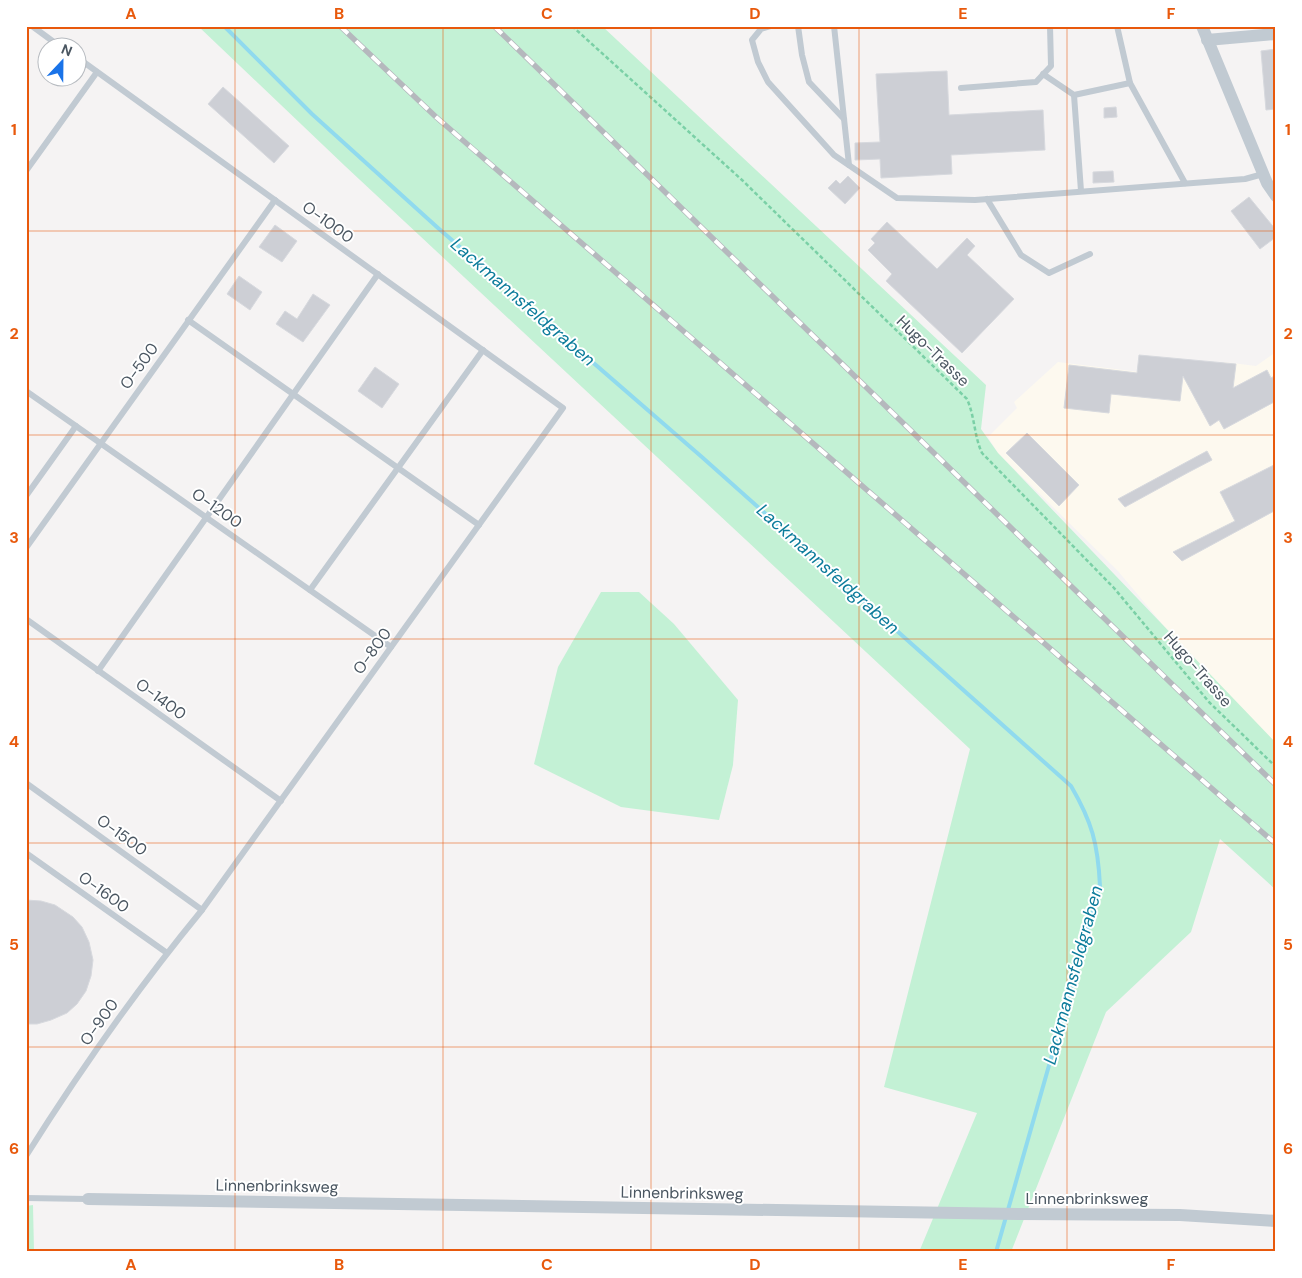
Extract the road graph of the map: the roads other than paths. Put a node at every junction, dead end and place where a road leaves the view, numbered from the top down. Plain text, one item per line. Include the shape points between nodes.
1 (32, 26) edge
2 (771, 26) edge
3 (798, 26) edge
4 (834, 26) edge
5 (1050, 26) edge
6 (1117, 26) edge
7 (1202, 26) edge
8 (1276, 34) edge
9 (48, 38) edge
10 (1207, 40) junction
11 (88, 65) edge
12 (97, 72) junction
13 (1044, 74) junction
14 (1130, 83) junction
15 (961, 88) dead end
16 (1074, 95) junction
17 (844, 119) junction
18 (849, 165) junction
19 (26, 171) edge
20 (1263, 174) junction
21 (1185, 183) junction
22 (1080, 192) junction
23 (1276, 196) edge
24 (987, 199) junction
25 (275, 200) junction
26 (1090, 254) dead end
27 (378, 274) junction
28 (188, 320) junction
29 (483, 350) junction
30 (26, 391) edge
31 (294, 394) junction
32 (563, 408) joint
33 (76, 426) junction
34 (100, 443) junction
35 (398, 468) junction
36 (26, 496) edge
37 (207, 518) junction
38 (479, 525) junction
39 (26, 548) edge
40 (310, 590) junction
41 (26, 618) edge
42 (391, 647) junction
43 (98, 670) junction
44 (26, 783) edge
45 (280, 801) junction
46 (26, 853) edge
47 (202, 910) junction
48 (167, 953) junction
49 (26, 1156) edge
50 (26, 1198) edge
51 (88, 1200) joint
52 (1276, 1221) edge

1 - 9 lane
2 - 18 lane via 761,29 752,40 768,82 834,155
3 - 17 lane via 809,82
4 - 17 lane
5 - 13 lane via 1051,66
6 - 14 lane
7 - 10 street
8 - 10 street
10 - 20 street
11 - 12 lane, O-1000
12 - 19 lane
12 - 25 lane, O-1000
13 - 15 lane via 1036,82
13 - 16 lane
14 - 16 lane
14 - 21 lane
16 - 22 lane
17 - 18 lane
18 - 24 lane via 897,198
20 - 21 lane via 1245,179
20 - 23 street
21 - 22 lane
22 - 24 lane
24 - 26 lane via 1020,255 1049,273
25 - 27 lane, O-1000
25 - 28 lane, O-500
27 - 29 lane, O-1000
27 - 31 lane
28 - 31 lane
28 - 34 lane, O-500
29 - 32 lane, O-1000
29 - 35 lane
30 - 33 lane, O-1200
31 - 35 lane
31 - 37 lane
32 - 38 lane, O-800
33 - 34 lane, O-1200
33 - 36 lane
34 - 37 lane, O-1200
34 - 39 lane, O-500
35 - 38 lane
35 - 40 lane
37 - 40 lane, O-1200
37 - 43 lane
38 - 42 lane, O-800
40 - 42 lane, O-1200
41 - 43 lane, O-1400
42 - 45 lane, O-800
43 - 45 lane, O-1400
44 - 47 lane, O-1500
45 - 47 lane, O-800
46 - 48 lane, O-1600
47 - 48 lane, O-900
48 - 49 lane, O-900 via 76,1076
50 - 51 lane
51 - 52 street, Linnenbrinksweg via 1180,1215

